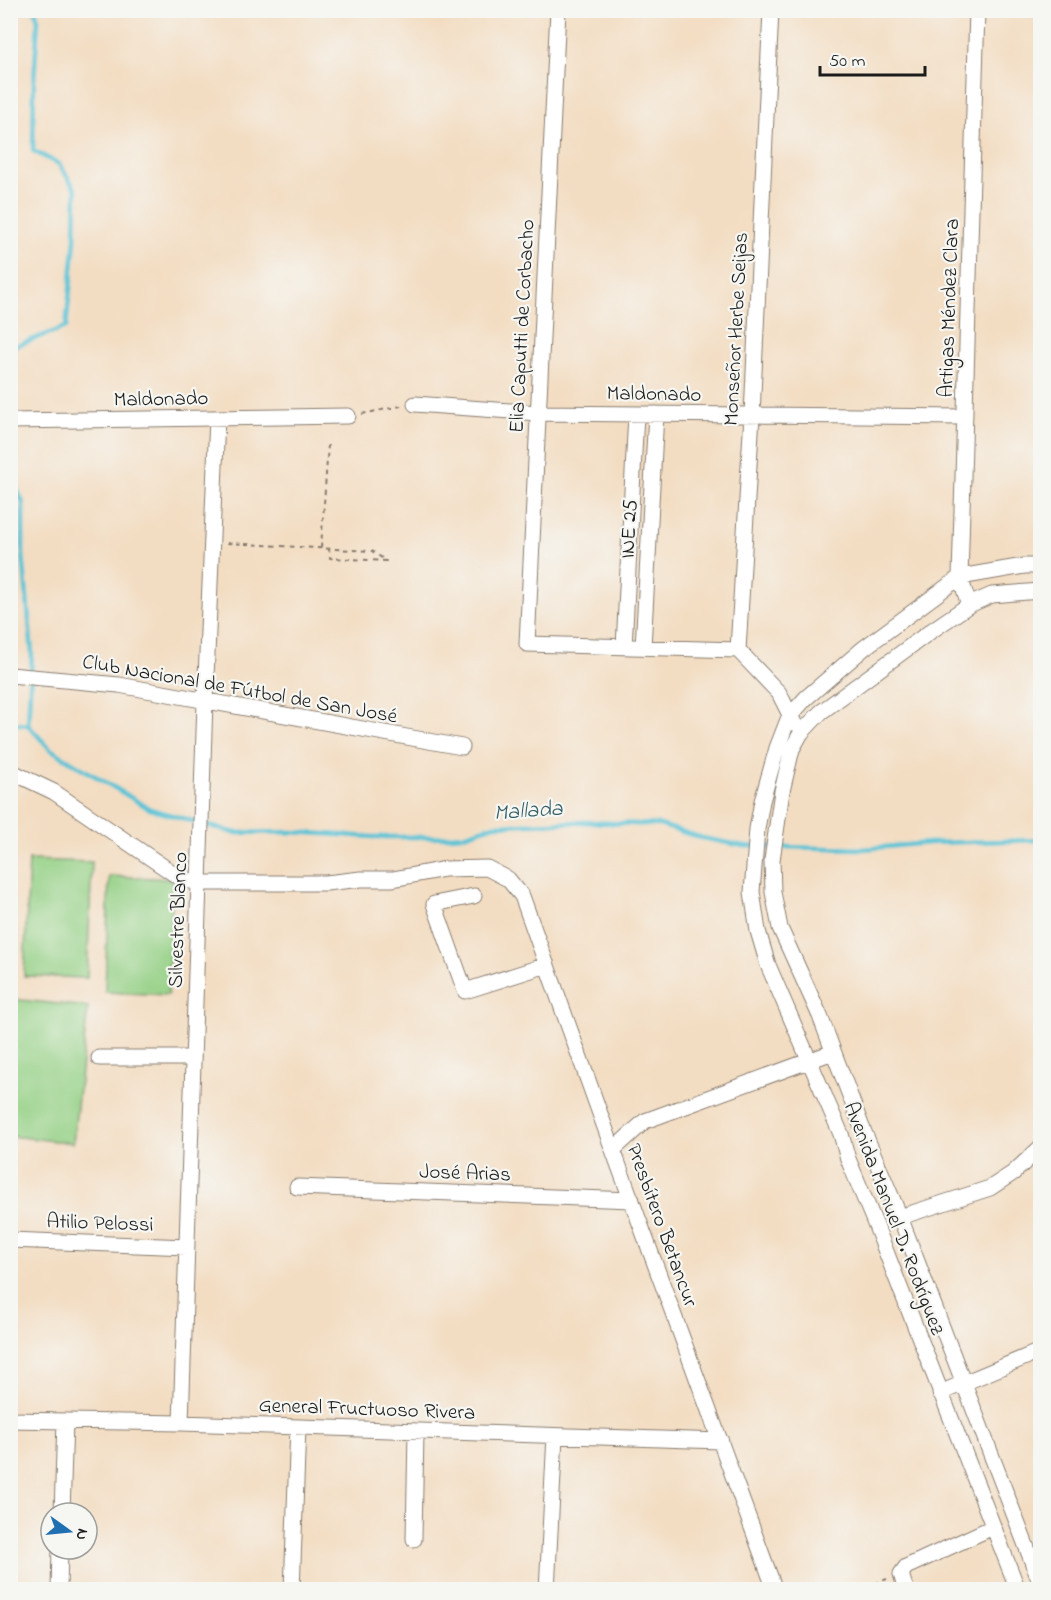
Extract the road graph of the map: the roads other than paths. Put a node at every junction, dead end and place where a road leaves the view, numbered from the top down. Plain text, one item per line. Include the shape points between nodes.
1 (558, 10) edge
2 (771, 10) edge
3 (977, 10) edge
4 (415, 404) road end
5 (538, 413) junction
6 (636, 414) junction
7 (656, 414) junction
8 (752, 415) junction
9 (348, 416) road end
10 (965, 417) junction
11 (217, 418) junction
12 (10, 421) edge
13 (1041, 566) edge
14 (960, 577) junction
15 (1041, 591) edge
16 (969, 605) junction
17 (624, 646) junction
18 (643, 647) junction
19 (738, 650) junction
20 (15, 676) edge
21 (205, 702) junction
22 (789, 717) junction
23 (801, 733) junction
24 (462, 747) dead end
25 (10, 771) edge
26 (198, 883) junction
27 (474, 896) dead end
28 (547, 965) junction
29 (833, 1052) junction
30 (99, 1058) dead end
31 (194, 1058) junction
32 (809, 1061) junction
33 (1041, 1148) edge
34 (613, 1150) junction
35 (297, 1187) dead end
36 (632, 1200) junction
37 (900, 1217) junction
38 (10, 1240) edge
39 (187, 1246) junction
40 (1041, 1351) edge
41 (964, 1384) junction
42 (940, 1393) junction
43 (10, 1420) edge
44 (65, 1421) junction
45 (181, 1423) junction
46 (298, 1427) junction
47 (416, 1431) junction
48 (555, 1436) junction
49 (721, 1441) junction
50 (62, 1501) edge
51 (993, 1527) junction
52 (414, 1539) dead end
53 (60, 1561) edge
54 (1041, 1582) edge
55 (59, 1590) edge
56 (292, 1590) edge
57 (547, 1590) edge
58 (775, 1590) edge
59 (906, 1590) edge
60 (1018, 1590) edge

1 - 5 street, Elia Caputti de Corbacho
2 - 8 street, Monseñor Herbe Seijas
3 - 10 street, Artigas Méndez Clara
4 - 5 street, Maldonado
5 - 6 street, Maldonado
5 - 17 street, Elia Caputti de Corbacho via 526,644
6 - 7 street, Maldonado
6 - 17 street, INE 25
7 - 8 street, Maldonado
7 - 18 street, INE 25
8 - 10 street, Maldonado
8 - 19 street, Monseñor Herbe Seijas
9 - 11 street, Maldonado
10 - 14 street, Artigas Méndez Clara
11 - 12 street, Maldonado
11 - 21 street, Silvestre Blanco
13 - 14 street
14 - 16 street, Artigas Méndez Clara
14 - 22 street via 864,648
15 - 16 street, Avenida Manuel D. Rodríguez via 992,595
16 - 23 street, Avenida Manuel D. Rodríguez via 821,712
17 - 18 street
18 - 19 street
19 - 22 street via 779,693
20 - 21 street, Club Nacional de Fútbol de San José via 119,685
21 - 24 street, Club Nacional de Fútbol de San José
21 - 26 street, Silvestre Blanco
22 - 23 street
22 - 32 street, Avenida Manuel D. Rodríguez via 777,748 757,829 752,892 768,965
23 - 29 street, Avenida Manuel D. Rodríguez via 787,767 772,860 773,892 780,928
25 - 26 street via 54,792 180,878
26 - 28 street, Presbítero Betancur via 326,883 487,868 508,879 522,896
26 - 31 street, Silvestre Blanco
27 - 28 street via 434,904 465,991
28 - 34 street, Presbítero Betancur
29 - 32 street
29 - 37 street, Avenida Manuel D. Rodríguez
30 - 31 street
31 - 39 street, Silvestre Blanco
32 - 34 street via 645,1121
32 - 42 street, Avenida Manuel D. Rodríguez
33 - 37 street via 990,1188
34 - 36 street, Presbítero Betancur
35 - 36 street, José Arias
36 - 49 street, Presbítero Betancur
37 - 41 street, Avenida Manuel D. Rodríguez
38 - 39 street, Atilio Pelossi
39 - 45 street, Silvestre Blanco
40 - 41 street
41 - 42 street
41 - 54 street, Avenida Manuel D. Rodríguez
42 - 51 street, Avenida Manuel D. Rodríguez
43 - 44 street, General Fructuoso Rivera
44 - 45 street, General Fructuoso Rivera
44 - 50 street
45 - 46 street, General Fructuoso Rivera
46 - 47 street, General Fructuoso Rivera
46 - 56 street
47 - 48 street, General Fructuoso Rivera
47 - 52 street
48 - 49 street, General Fructuoso Rivera
48 - 57 street
49 - 58 street, Presbítero Betancur
51 - 59 street via 906,1567 901,1574
51 - 60 street, Avenida Manuel D. Rodríguez
53 - 55 street

